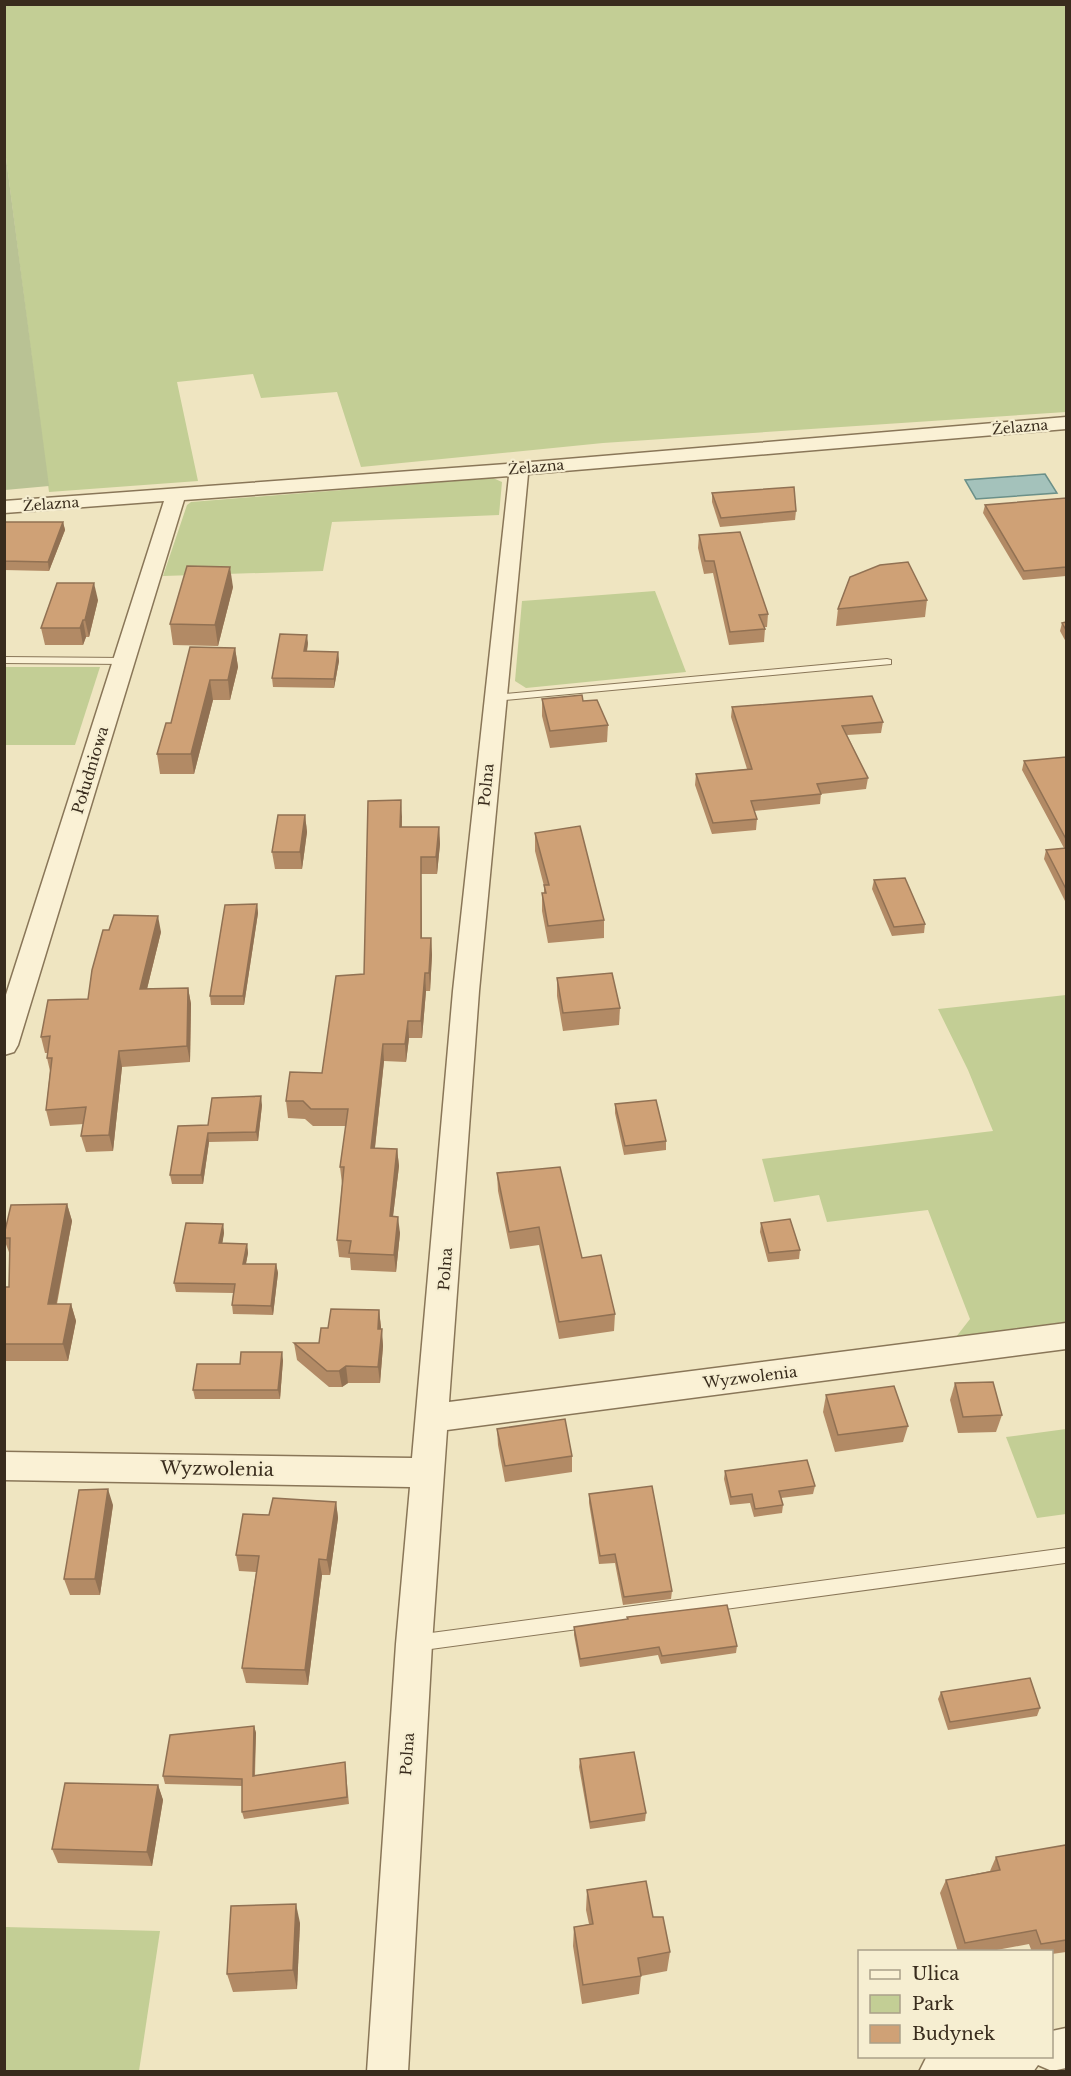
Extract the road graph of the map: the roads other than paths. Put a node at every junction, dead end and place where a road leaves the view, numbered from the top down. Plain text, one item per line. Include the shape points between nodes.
1 (1066, 423) edge
2 (519, 469) junction
3 (176, 495) junction
4 (4, 507) edge
5 (4, 660) edge
6 (124, 661) junction
7 (887, 662) dead end
8 (495, 698) junction
9 (4, 1045) edge
10 (1066, 1336) edge
11 (434, 1418) junction
12 (4, 1466) edge
13 (429, 1473) junction
14 (1065, 1556) dead end
15 (414, 1644) junction
16 (1010, 2058) edge
17 (387, 2072) edge
18 (939, 2072) edge

1 - 2 street, Żelazna
2 - 3 street, Żelazna
2 - 8 street, Polna
3 - 4 street, Żelazna
3 - 6 street, Południowa
5 - 6 lane
6 - 9 street, Południowa
7 - 8 lane
8 - 11 street, Polna via 466,991
10 - 11 street, Wyzwolenia
11 - 13 street, Polna
12 - 13 street, Wyzwolenia
13 - 15 street, Polna
14 - 15 lane
15 - 17 street, Polna
16 - 18 street

